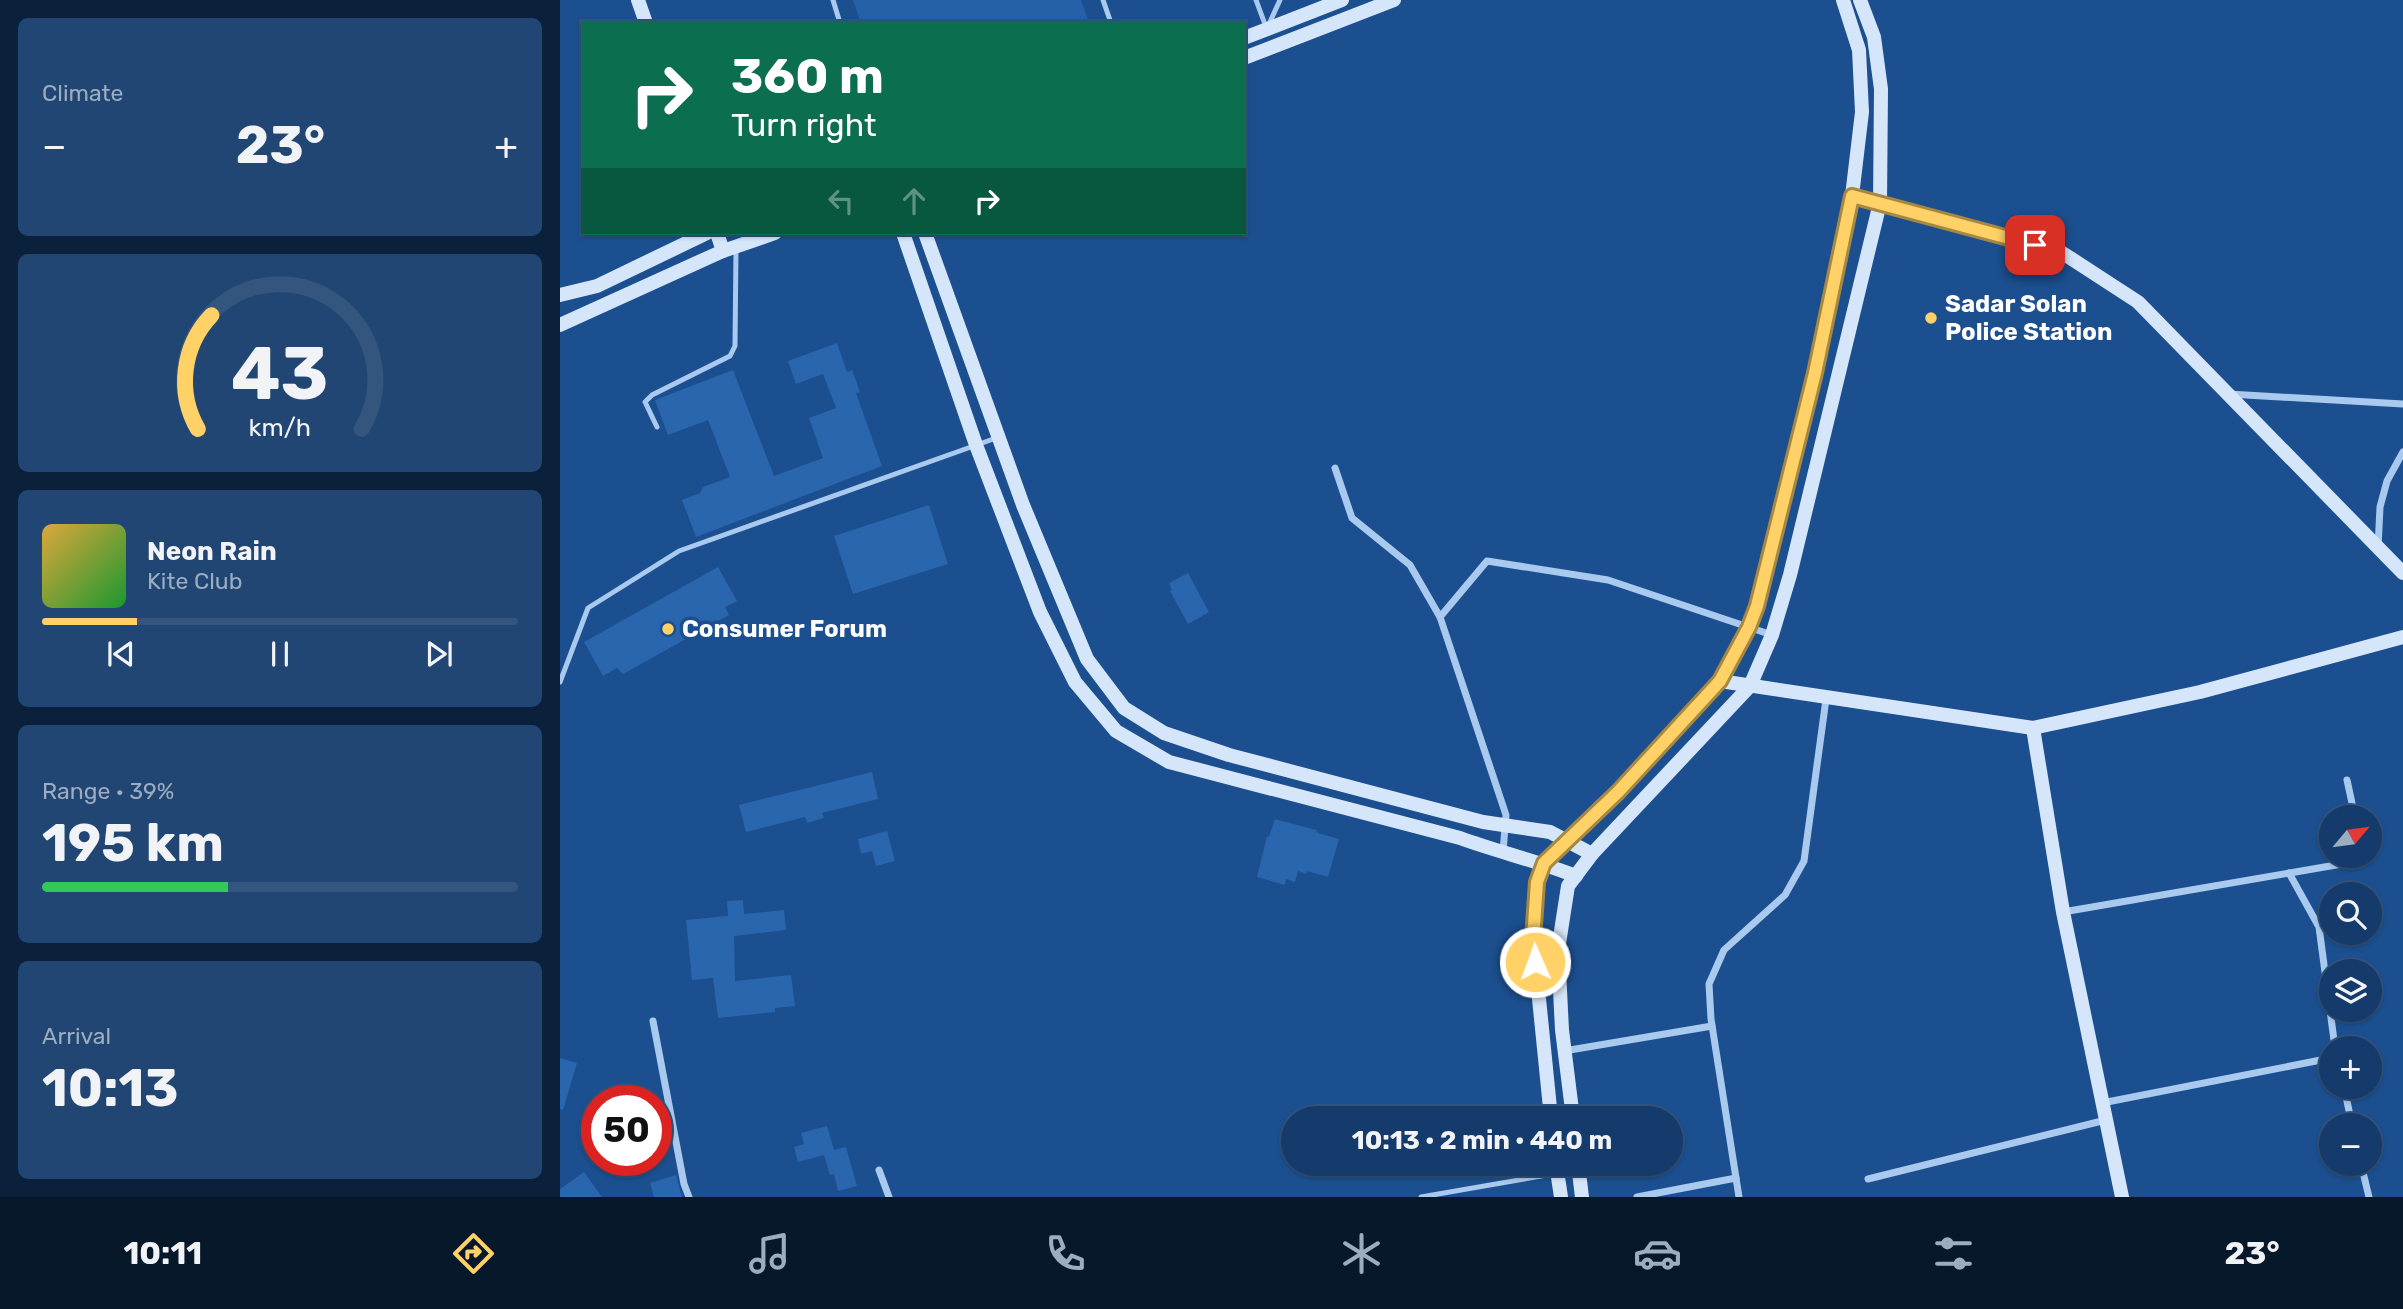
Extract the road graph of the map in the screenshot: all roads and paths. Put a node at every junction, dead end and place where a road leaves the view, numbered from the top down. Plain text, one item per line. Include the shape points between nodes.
1 (638, 0) edge
2 (832, 0) edge
3 (1103, 0) edge
4 (1256, 0) edge
5 (1280, 0) edge
6 (1342, 0) edge
7 (1394, 0) edge
8 (1843, 0) edge
9 (1860, 0) edge
10 (645, 21) edge
11 (839, 21) edge
12 (1110, 21) edge
13 (1267, 30) junction
14 (1246, 37) edge
15 (1246, 57) edge
16 (1852, 196) junction
17 (1880, 203) junction
18 (703, 235) edge
19 (719, 235) edge
20 (769, 235) edge
21 (904, 235) edge
22 (926, 235) edge
23 (730, 249) junction
24 (560, 295) edge
25 (560, 325) edge
26 (2228, 394) junction
27 (2403, 404) edge
28 (657, 427) dead end
29 (999, 437) junction
30 (975, 445) junction
31 (2403, 452) edge
32 (1335, 468) dead end
33 (2378, 548) junction
34 (2403, 573) edge
35 (1440, 617) junction
36 (1749, 627) junction
37 (1772, 635) junction
38 (2403, 637) edge
39 (1720, 681) junction
40 (560, 682) edge
41 (1749, 686) junction
42 (1826, 699) junction
43 (2033, 728) junction
44 (2347, 780) dead end
45 (2353, 805) edge
46 (1506, 826) junction
47 (1567, 840) junction
48 (1503, 854) junction
49 (1592, 854) junction
50 (1544, 863) junction
51 (2319, 868) edge
52 (2289, 873) junction
53 (1576, 876) junction
54 (2063, 912) junction
55 (653, 1021) dead end
56 (1712, 1026) junction
57 (2334, 1036) edge
58 (1564, 1051) junction
59 (2319, 1060) edge
60 (2102, 1103) junction
61 (1550, 1106) edge
62 (1571, 1106) edge
63 (2106, 1120) junction
64 (879, 1170) dead end
65 (1519, 1176) edge
66 (1558, 1176) edge
67 (1579, 1176) edge
68 (2364, 1176) edge
69 (1735, 1178) junction
70 (1868, 1179) dead end
71 (689, 1197) edge
72 (889, 1197) edge
73 (1421, 1197) edge
74 (1561, 1197) edge
75 (1582, 1197) edge
76 (1637, 1197) edge
77 (1739, 1197) edge
78 (2122, 1197) edge
79 (2369, 1197) edge

1 - 10 street
2 - 11 lane
3 - 12 lane
4 - 13 lane
5 - 13 lane
6 - 13 street
7 - 15 street
8 - 16 street via 1859,50 1862,112
9 - 17 street via 1874,37 1881,89
13 - 14 street
16 - 17 street
16 - 36 street via 1815,373
17 - 26 street via 2061,252 2138,302
17 - 37 street
18 - 24 street via 597,286
19 - 23 street
20 - 23 street
21 - 30 street
22 - 29 street
23 - 25 street
23 - 28 lane via 735,346 730,356 645,402
26 - 27 street
26 - 33 street
29 - 30 lane
29 - 46 street via 1087,659 1124,708 1164,733 1229,755
30 - 40 lane via 679,551 588,608
30 - 48 street via 1040,612 1075,682 1116,731 1169,762 1460,838
31 - 33 street via 2387,481 2380,507
32 - 35 street via 1352,518 1410,565
33 - 34 street
35 - 36 street via 1487,561 1608,580
35 - 46 street
36 - 37 street
36 - 39 street
37 - 41 street
38 - 43 street via 2200,692
39 - 41 street
39 - 47 street via 1622,788
41 - 42 street
41 - 49 street
42 - 43 street
42 - 56 street via 1804,861 1785,895 1724,950 1709,984
43 - 54 street
44 - 45 street
46 - 47 street via 1550,832
46 - 48 street
47 - 49 street
47 - 50 street
48 - 50 street
49 - 53 street
50 - 53 street
50 - 61 street via 1537,882 1533,939
51 - 52 street
52 - 54 street
52 - 57 street via 2319,927
53 - 58 street via 1568,886 1558,950
54 - 60 street
55 - 71 street
56 - 58 street
56 - 69 street
58 - 62 street
59 - 60 street
60 - 63 street
63 - 70 street
63 - 78 street
64 - 72 street
65 - 73 lane
66 - 74 street
67 - 75 street
68 - 79 street
69 - 76 street
69 - 77 street

